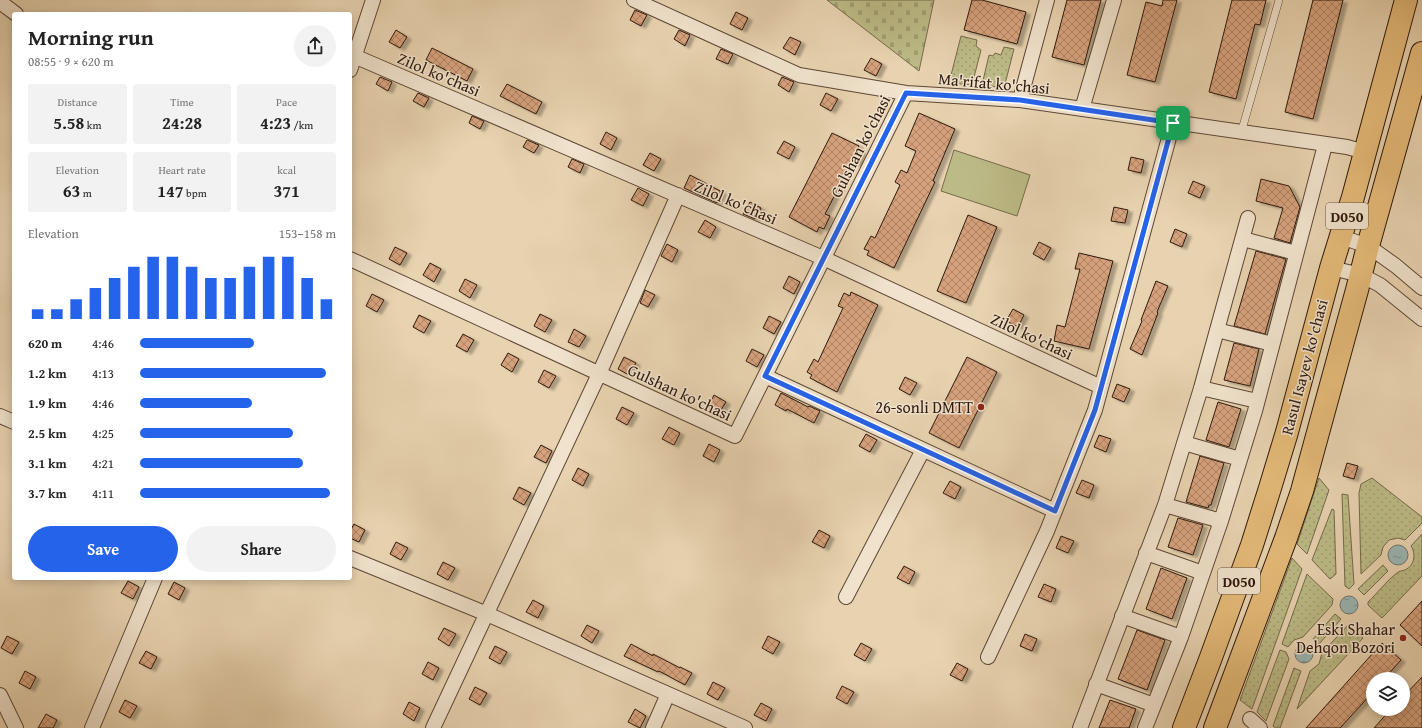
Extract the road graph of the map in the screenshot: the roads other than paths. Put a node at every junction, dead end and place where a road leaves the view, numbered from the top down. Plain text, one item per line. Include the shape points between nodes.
1 (373, 0) edge
2 (634, 0) edge
3 (1047, 0) edge
4 (1114, 0) edge
5 (1279, 0) edge
6 (1406, 0) edge
7 (0, 2) edge
8 (13, 12) edge
9 (1422, 52) edge
10 (354, 56) junction
11 (352, 63) edge
12 (906, 93) junction
13 (1020, 100) junction
14 (1082, 109) junction
15 (1173, 123) junction
16 (1241, 132) junction
17 (1325, 145) junction
18 (1365, 152) junction
19 (678, 195) junction
20 (1248, 218) dead end
21 (1341, 237) junction
22 (1243, 238) junction
23 (1368, 246) junction
24 (1296, 253) junction
25 (823, 258) junction
26 (352, 260) edge
27 (1331, 268) junction
28 (1361, 275) junction
29 (1422, 288) edge
30 (1422, 319) edge
31 (1217, 330) junction
32 (1272, 344) junction
33 (599, 374) junction
34 (765, 376) junction
35 (1101, 386) junction
36 (1201, 388) junction
37 (1257, 401) junction
38 (0, 416) edge
39 (12, 421) edge
40 (1184, 443) junction
41 (923, 450) junction
42 (1240, 458) junction
43 (1165, 504) junction
44 (1055, 511) junction
45 (1221, 521) junction
46 (1146, 553) junction
47 (352, 559) edge
48 (1203, 573) junction
49 (154, 580) edge
50 (846, 597) dead end
51 (487, 614) junction
52 (1122, 616) junction
53 (1181, 637) junction
54 (988, 657) dead end
55 (1096, 684) junction
56 (668, 694) junction
57 (0, 695) edge
58 (1154, 706) junction
59 (16, 728) edge
60 (92, 728) edge
61 (433, 728) edge
62 (652, 728) edge
63 (745, 728) edge
64 (1080, 728) edge
65 (1145, 728) edge
66 (1184, 728) edge
67 (1215, 728) edge

1 - 10 street
2 - 12 street, Ma'rifat ko'chasi via 799,75
3 - 13 street
4 - 14 street
5 - 16 lane
6 - 18 main road, Rasul Isayev ko'chasi / D050
7 - 8 street
9 - 23 main road, Rasul Isayev ko'chasi / D050
10 - 11 street
10 - 19 street, Zilol ko'chasi
12 - 13 street, Ma'rifat ko'chasi
12 - 25 street, Gulshan ko'chasi
13 - 14 street, Ma'rifat ko'chasi
14 - 15 street, Ma'rifat ko'chasi
15 - 16 street, Ma'rifat ko'chasi
15 - 35 street
16 - 17 street, Ma'rifat ko'chasi
17 - 18 street, Ma'rifat ko'chasi
17 - 24 street
18 - 21 main road, Rasul Isayev ko'chasi / D050
19 - 25 street, Zilol ko'chasi
19 - 33 street
20 - 22 street
21 - 23 street
21 - 27 main road, Rasul Isayev ko'chasi / D050
22 - 24 street
22 - 31 street
23 - 28 main road, Rasul Isayev ko'chasi / D050
23 - 29 street
24 - 32 street
25 - 34 street, Gulshan ko'chasi
25 - 35 street, Zilol ko'chasi
26 - 33 street, Gulshan ko'chasi
27 - 28 street
27 - 66 main road, Rasul Isayev ko'chasi / D050 via 1270,488
28 - 30 street via 1380,285
28 - 67 main road, Rasul Isayev ko'chasi / D050 via 1302,491
31 - 32 street
31 - 36 street
32 - 37 street
33 - 34 street, Gulshan ko'chasi via 735,436
33 - 51 street
34 - 41 street
35 - 44 street via 1095,410
36 - 37 street
36 - 40 street
37 - 42 street
38 - 39 street
40 - 42 street
40 - 43 street
41 - 44 street
41 - 50 street
42 - 45 street
43 - 45 street
43 - 46 street
44 - 54 street
45 - 48 street
46 - 48 street
46 - 52 street
47 - 51 street
48 - 53 street
49 - 60 street
51 - 56 street
51 - 61 street
52 - 53 street
52 - 55 street
53 - 58 street
55 - 58 street
55 - 64 street
56 - 62 street
56 - 63 street
57 - 59 street
58 - 65 street

